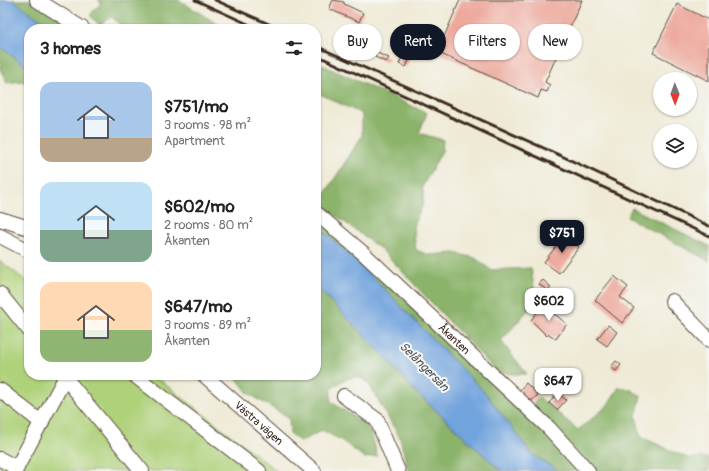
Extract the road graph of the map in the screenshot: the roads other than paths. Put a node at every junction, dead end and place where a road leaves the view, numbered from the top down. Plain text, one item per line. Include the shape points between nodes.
1 (37, 0) edge
2 (75, 24) edge
3 (321, 217) edge
4 (0, 219) edge
5 (24, 226) edge
6 (0, 236) edge
7 (24, 248) edge
8 (0, 294) edge
9 (672, 301) dead end
10 (24, 320) edge
11 (709, 340) edge
12 (62, 380) edge
13 (67, 380) edge
14 (141, 380) edge
15 (210, 380) edge
16 (0, 390) edge
17 (344, 396) dead end
18 (42, 423) junction
19 (0, 459) edge
20 (16, 469) edge
21 (142, 471) edge
22 (259, 471) edge
23 (314, 471) edge
24 (398, 471) edge
25 (588, 471) edge

1 - 2 street
3 - 25 street, Åkanten via 363,253 549,428
4 - 5 street
6 - 7 street
8 - 10 street
9 - 11 street
12 - 18 street
13 - 21 street
14 - 22 street
15 - 23 street, Västra vägen
16 - 18 street
17 - 24 street via 376,420
18 - 20 street
19 - 20 street

